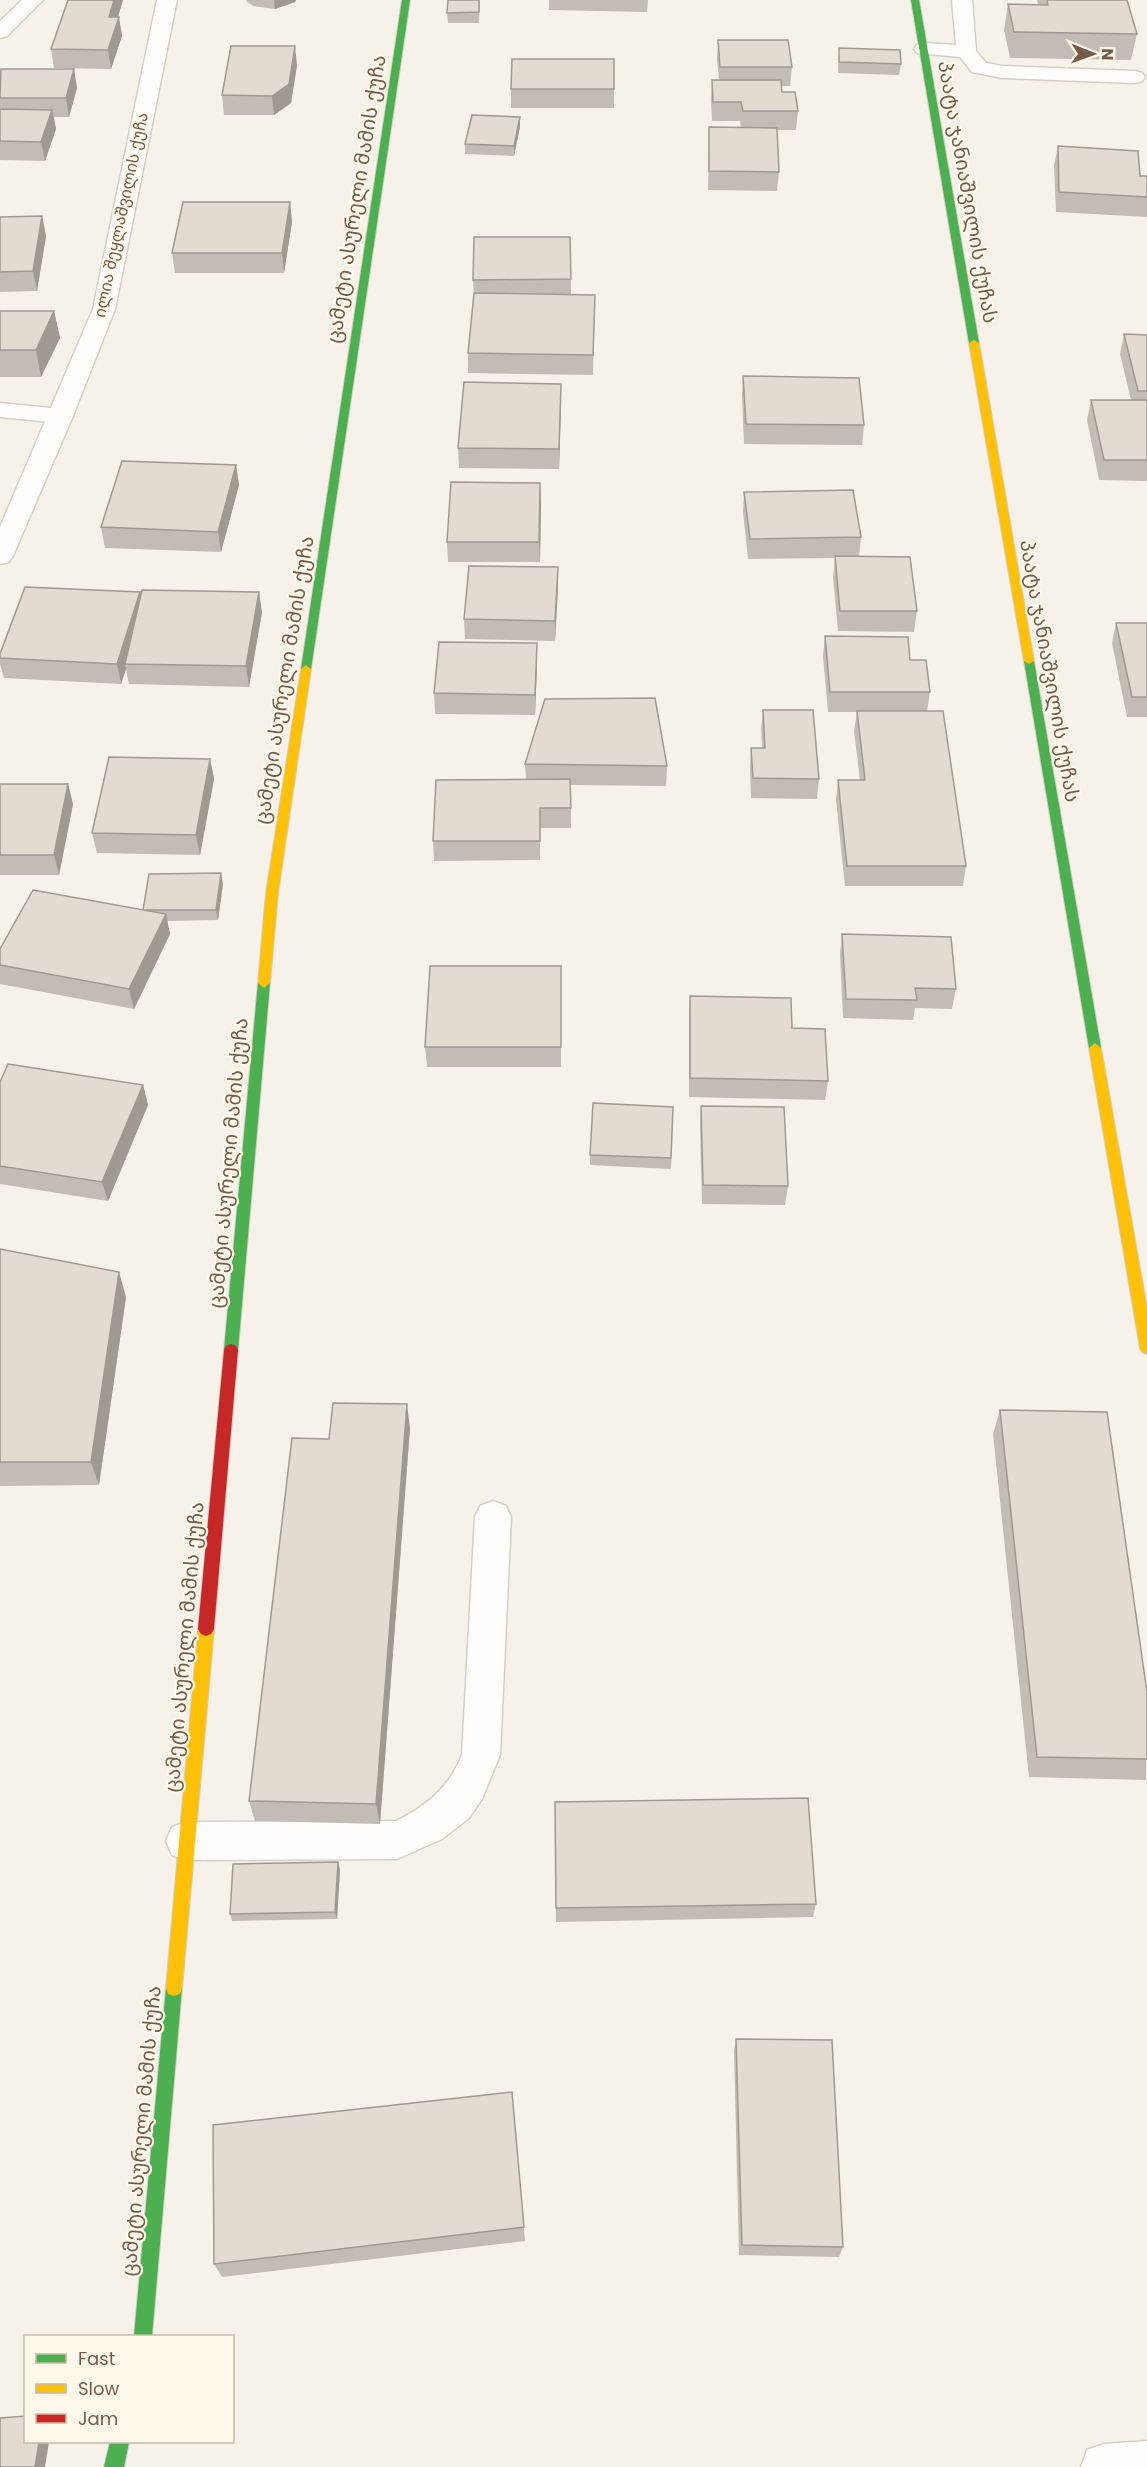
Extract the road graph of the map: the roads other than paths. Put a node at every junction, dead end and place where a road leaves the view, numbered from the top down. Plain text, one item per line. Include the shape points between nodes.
1 (33, 0) edge
2 (167, 0) edge
3 (406, 0) edge
4 (915, 0) edge
5 (962, 0) edge
6 (0, 32) edge
7 (924, 49) junction
8 (966, 52) junction
9 (1135, 77) dead end
10 (0, 410) edge
11 (61, 416) junction
12 (0, 556) edge
13 (1147, 1348) edge
14 (493, 1517) dead end
15 (186, 1841) junction
16 (143, 2335) edge
17 (120, 2443) edge
18 (1147, 2464) edge
19 (114, 2467) edge
20 (1104, 2467) edge

1 - 6 street
2 - 11 street, ილია შეყლაშვილის ქუჩა via 104,309
3 - 15 street, ცამეტი ასურელი მამის ქუჩა via 272,893
4 - 7 street, პაატა ჯანიაშვილის ქუჩას
5 - 8 street
7 - 8 street
7 - 13 street, პაატა ჯანიაშვილის ქუჩას
8 - 9 street via 979,68 1002,72
10 - 11 street
11 - 12 street, ილია შეყლაშვილის ქუჩა
14 - 15 street via 481,1755 468,1788 447,1811 424,1829 397,1840
15 - 16 street, ცამეტი ასურელი მამის ქუჩა
17 - 19 street
18 - 20 street

